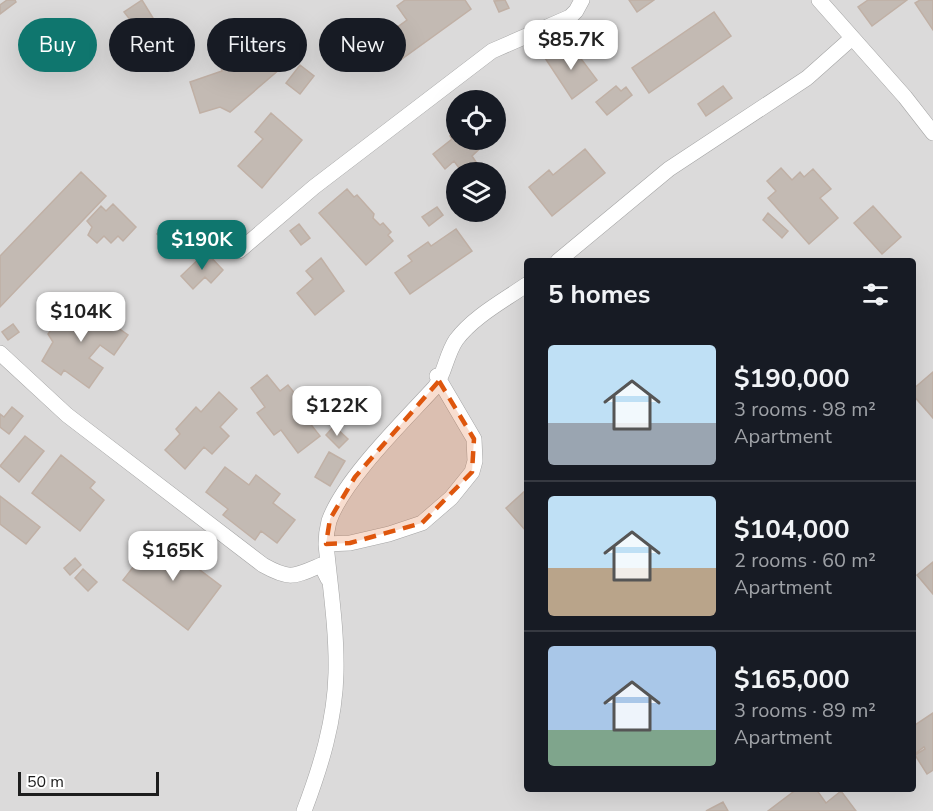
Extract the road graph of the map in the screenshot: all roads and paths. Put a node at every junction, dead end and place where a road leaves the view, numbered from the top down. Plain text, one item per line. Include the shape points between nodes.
1 (582, 0) edge
2 (819, 0) edge
3 (852, 38) junction
4 (933, 133) edge
5 (239, 251) dead end
6 (562, 258) edge
7 (524, 286) edge
8 (0, 353) edge
9 (438, 379) junction
10 (326, 544) junction
11 (329, 581) junction
12 (304, 811) edge

1 - 5 street via 570,17 492,51 314,187
2 - 3 street
3 - 4 street
3 - 6 street via 807,78 669,169
7 - 9 street via 462,334
8 - 11 street via 67,415 263,565 282,575 297,575 321,565
9 - 10 street via 356,477 330,519
9 - 10 street via 474,439 476,461 472,472 451,498 422,523 350,543
10 - 11 street
11 - 12 street via 336,672 334,704 320,769

